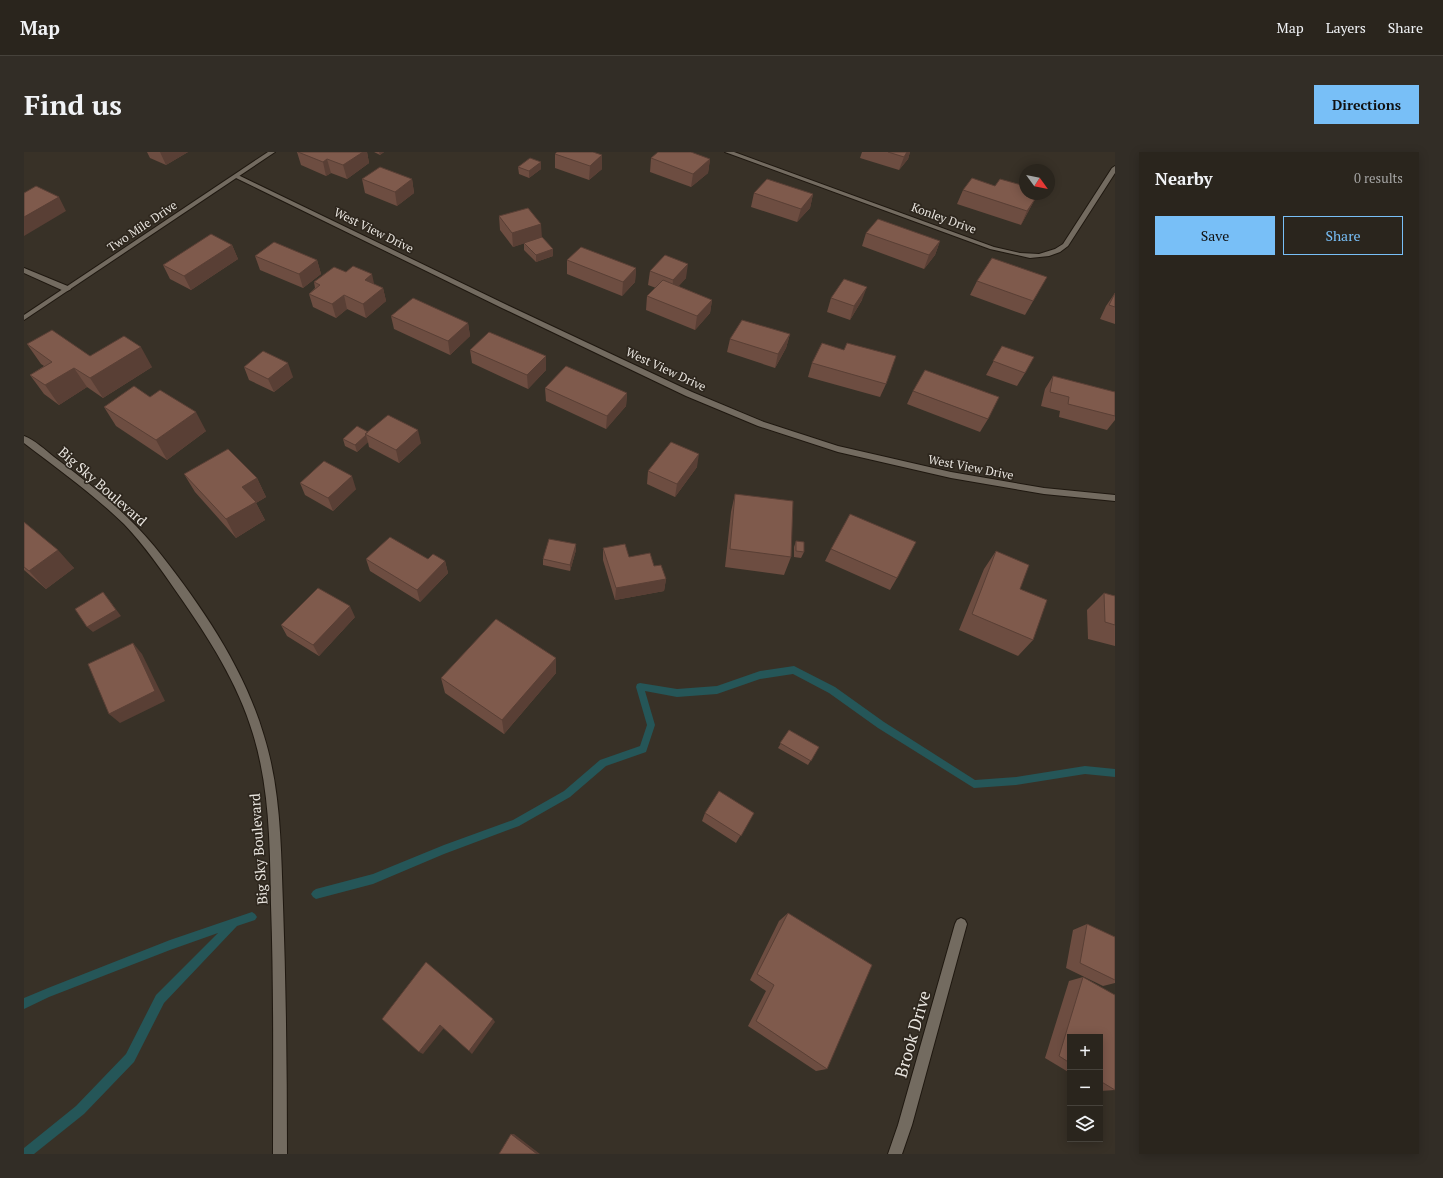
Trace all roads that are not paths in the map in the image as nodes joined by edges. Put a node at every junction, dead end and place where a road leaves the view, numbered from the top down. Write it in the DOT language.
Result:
graph roads {
  1 [pos="272,152"];
  2 [pos="728,152"];
  3 [pos="1115,168"];
  4 [pos="236,176"];
  5 [pos="24,270"];
  6 [pos="67,289"];
  7 [pos="24,318"];
  8 [pos="24,440"];
  9 [pos="1115,498"];
  10 [pos="961,924"];
  11 [pos="280,1154"];
  12 [pos="895,1154"];
  1 -- 4 [label="street, Two Mile Drive"];
  2 -- 3 [label="street, Konley Drive"];
  4 -- 6 [label="street, Two Mile Drive"];
  4 -- 9 [label="street, West View Drive"];
  5 -- 6 [label="street"];
  6 -- 7 [label="street, Two Mile Drive"];
  8 -- 11 [label="street, Big Sky Boulevard"];
  10 -- 12 [label="street, Brook Drive"];
}
